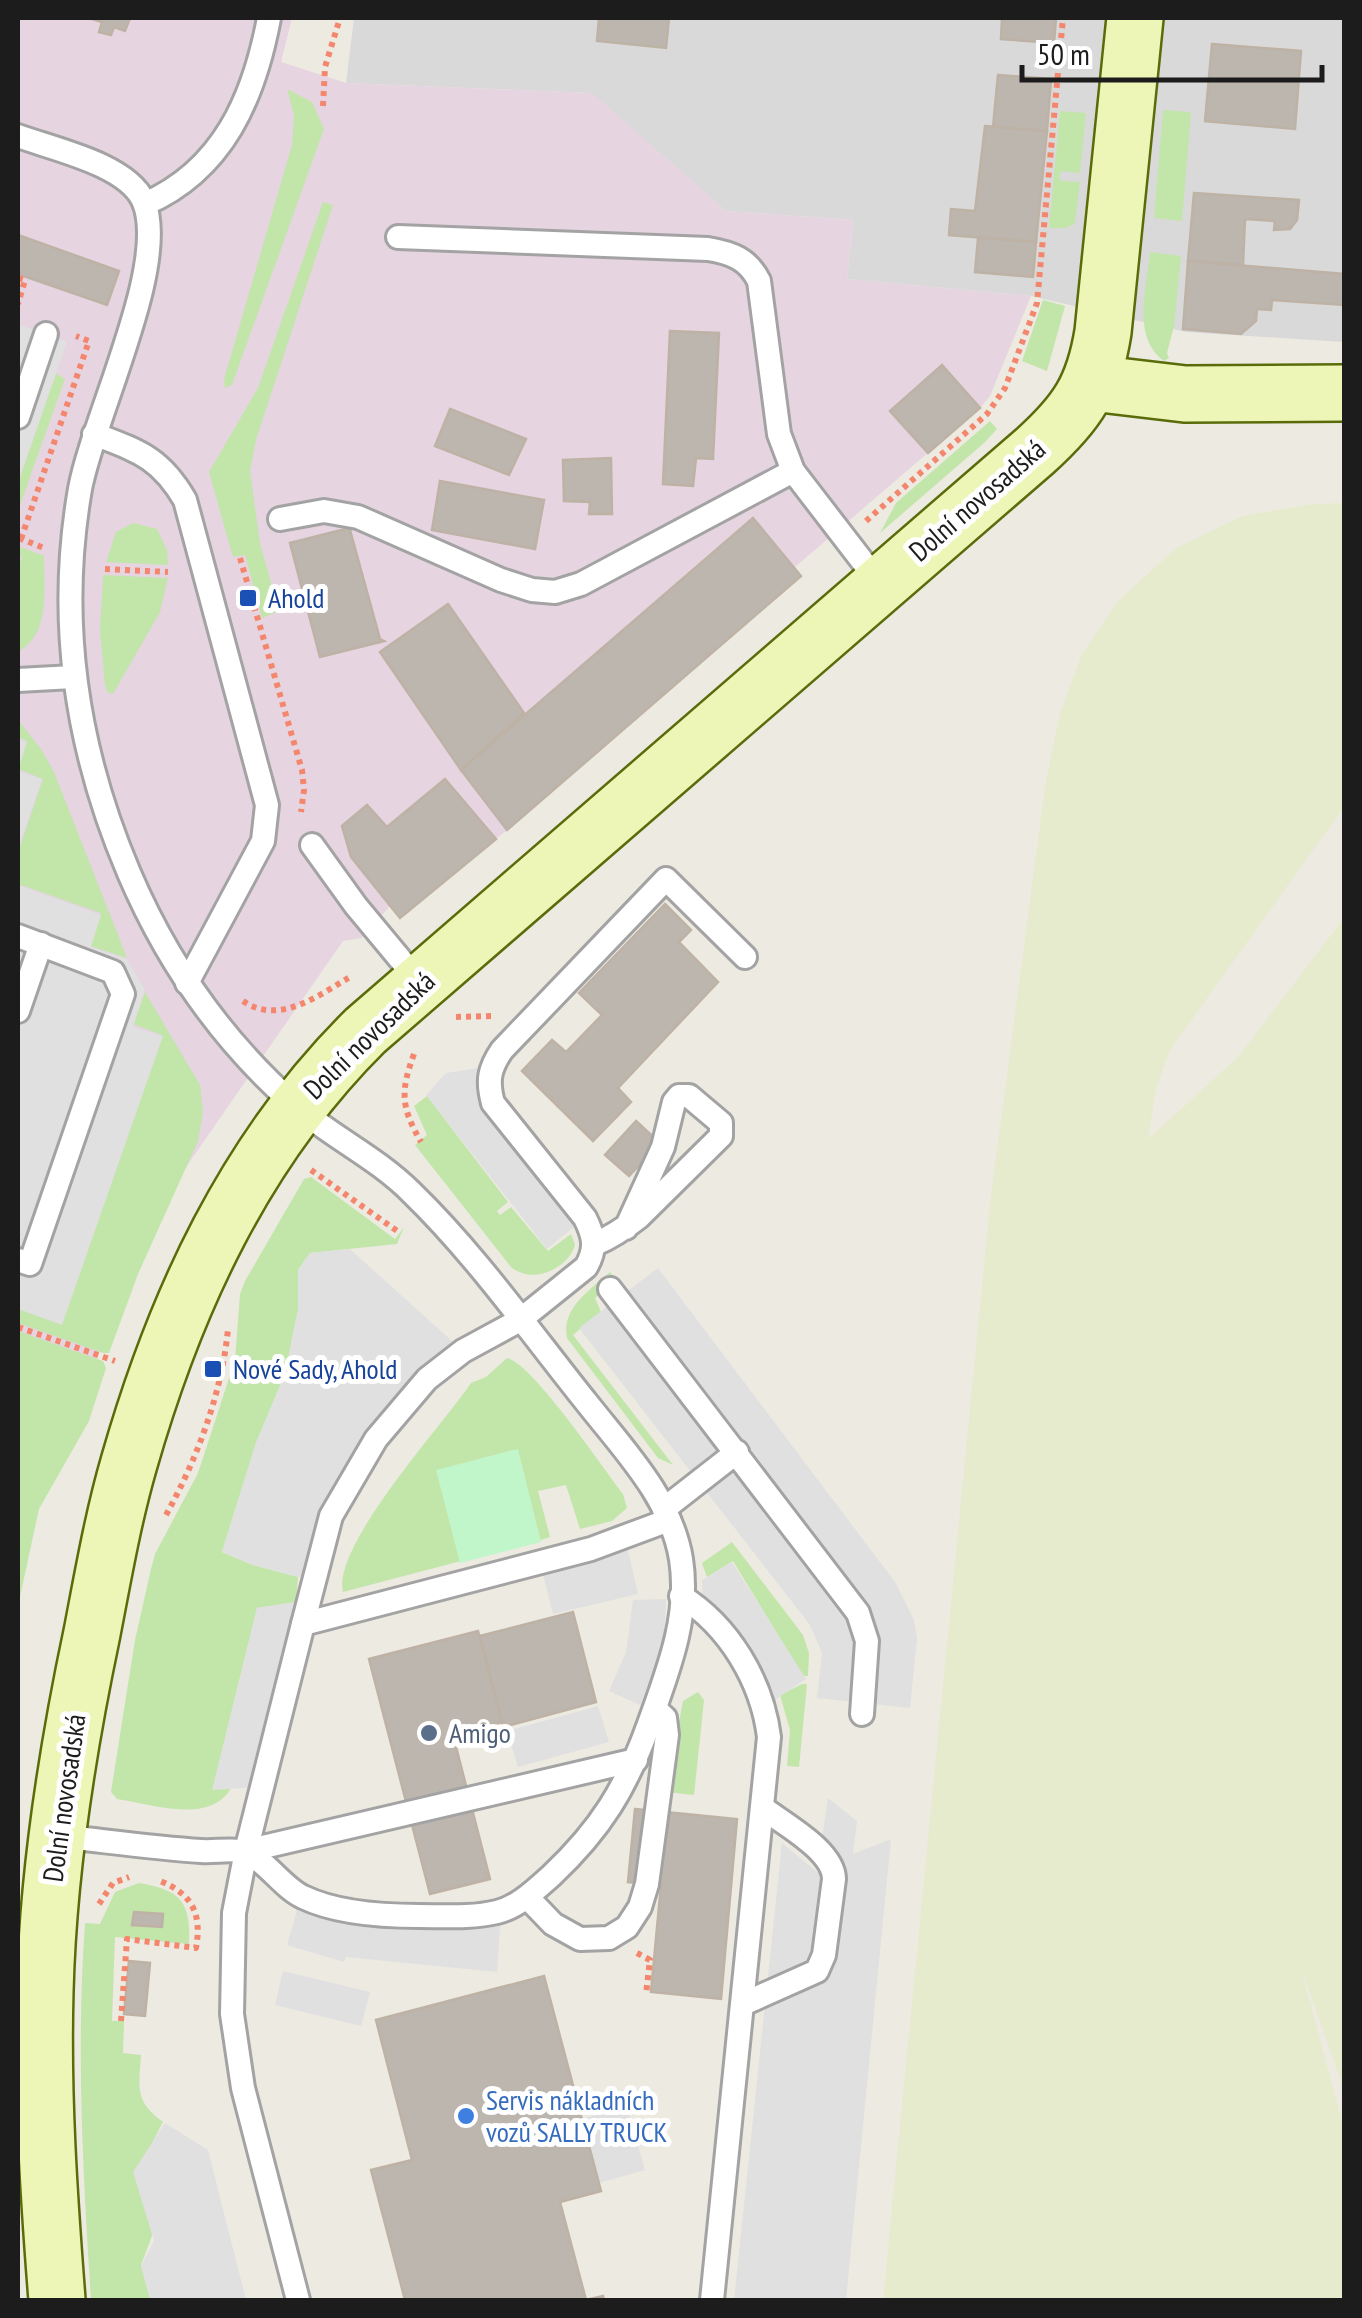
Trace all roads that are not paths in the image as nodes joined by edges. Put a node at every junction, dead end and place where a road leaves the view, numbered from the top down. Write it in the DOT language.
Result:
graph roads {
  1 [pos="269,18"];
  2 [pos="1135,18"];
  3 [pos="18,136"];
  4 [pos="145,204"];
  5 [pos="398,236"];
  6 [pos="46,334"];
  7 [pos="1092,382"];
  8 [pos="1344,394"];
  9 [pos="18,417"];
  10 [pos="94,434"];
  11 [pos="793,471"];
  12 [pos="280,519"];
  13 [pos="880,584"];
  14 [pos="73,677"];
  15 [pos="18,680"];
  16 [pos="312,845"];
  17 [pos="18,936"];
  18 [pos="41,944"];
  19 [pos="745,957"];
  20 [pos="187,983"];
  21 [pos="435,1001"];
  22 [pos="18,1010"];
  23 [pos="296,1106"];
  24 [pos="626,1228"];
  25 [pos="594,1244"];
  26 [pos="18,1260"];
  27 [pos="610,1289"];
  28 [pos="520,1320"];
  29 [pos="736,1452"];
  30 [pos="666,1515"];
  31 [pos="682,1596"];
  32 [pos="303,1624"];
  33 [pos="655,1709"];
  34 [pos="862,1714"];
  35 [pos="636,1760"];
  36 [pos="763,1808"];
  37 [pos="58,1836"];
  38 [pos="246,1852"];
  39 [pos="527,1897"];
  40 [pos="743,2004"];
  41 [pos="57,2300"];
  42 [pos="298,2300"];
  43 [pos="712,2300"];
  1 -- 4 [label="lane"];
  2 -- 7 [label="main road, Dolní novosadská"];
  3 -- 4 [label="lane"];
  4 -- 10 [label="lane"];
  5 -- 11 [label="lane"];
  6 -- 9 [label="lane"];
  7 -- 8 [label="main road"];
  7 -- 13 [label="main road, Dolní novosadská"];
  10 -- 14 [label="lane"];
  10 -- 20 [label="lane"];
  11 -- 12 [label="lane"];
  11 -- 13 [label="lane"];
  13 -- 21 [label="main road, Dolní novosadská"];
  14 -- 15 [label="lane"];
  14 -- 20 [label="lane"];
  16 -- 21 [label="lane"];
  17 -- 18 [label="lane"];
  18 -- 22 [label="lane"];
  18 -- 26 [label="lane"];
  19 -- 25 [label="lane"];
  20 -- 23 [label="lane"];
  21 -- 23 [label="main road, Dolní novosadská"];
  23 -- 28 [label="lane"];
  23 -- 37 [label="main road, Dolní novosadská"];
  24 -- 24 [label="lane"];
  24 -- 25 [label="lane"];
  25 -- 28 [label="lane"];
  27 -- 29 [label="lane"];
  28 -- 30 [label="lane"];
  28 -- 32 [label="lane"];
  29 -- 30 [label="lane"];
  29 -- 34 [label="lane"];
  30 -- 31 [label="lane"];
  30 -- 32 [label="lane"];
  31 -- 33 [label="lane"];
  31 -- 36 [label="lane"];
  32 -- 38 [label="lane"];
  33 -- 35 [label="lane"];
  33 -- 39 [label="lane"];
  35 -- 38 [label="lane"];
  35 -- 39 [label="lane"];
  36 -- 40 [label="lane"];
  36 -- 40 [label="lane"];
  37 -- 38 [label="lane"];
  37 -- 41 [label="main road, Dolní novosadská"];
  38 -- 39 [label="lane"];
  38 -- 42 [label="lane"];
  40 -- 43 [label="lane"];
}
